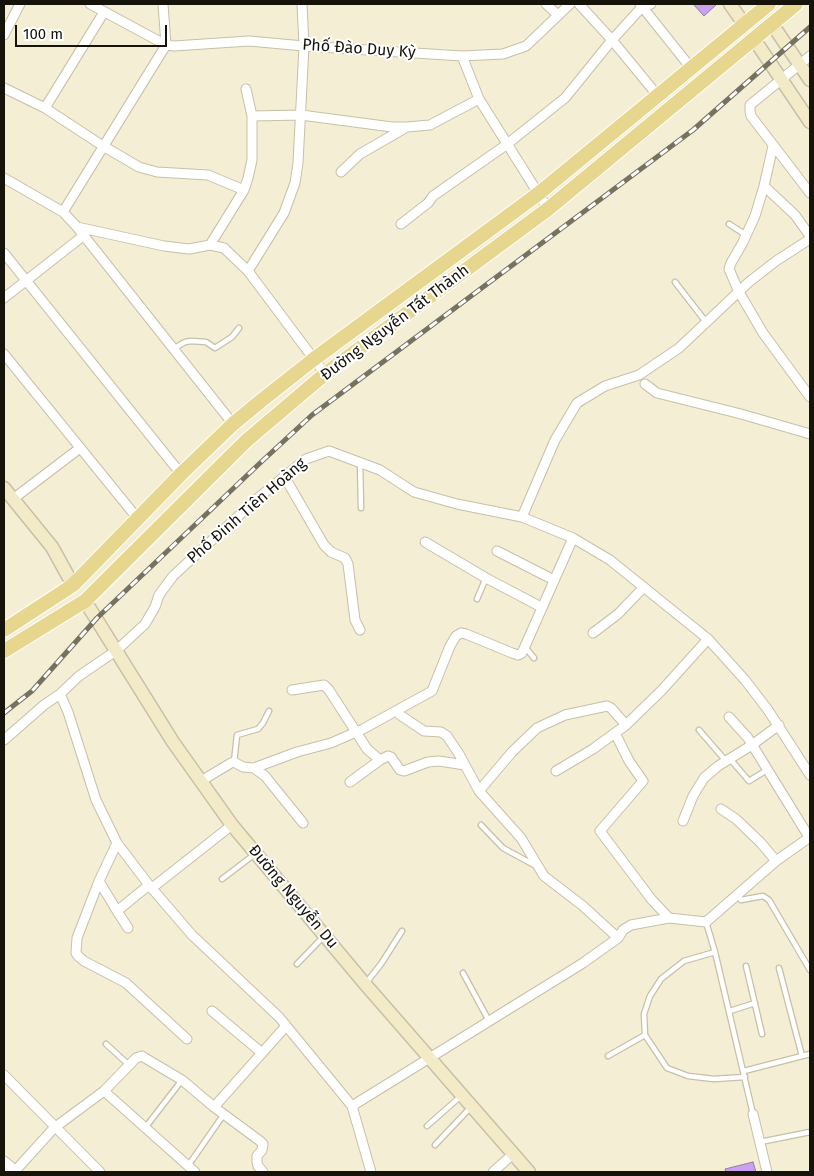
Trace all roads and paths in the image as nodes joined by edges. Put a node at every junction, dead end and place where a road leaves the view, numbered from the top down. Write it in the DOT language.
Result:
graph roads {
  1 [pos="20,4"];
  2 [pos="90,4"];
  3 [pos="163,4"];
  4 [pos="302,4"];
  5 [pos="546,4"];
  6 [pos="570,4"];
  7 [pos="579,4"];
  8 [pos="730,4"];
  9 [pos="796,4"];
  10 [pos="644,5"];
  11 [pos="762,6"];
  12 [pos="104,12"];
  13 [pos="558,15"];
  14 [pos="744,24"];
  15 [pos="772,24"];
  16 [pos="4,35"];
  17 [pos="754,39"];
  18 [pos="612,40"];
  19 [pos="166,45"];
  20 [pos="304,46"];
  21 [pos="462,56"];
  22 [pos="810,56"];
  23 [pos="800,65"];
  24 [pos="691,68"];
  25 [pos="782,80"];
  26 [pos="810,80"];
  27 [pos="4,88"];
  28 [pos="246,90"];
  29 [pos="658,96"];
  30 [pos="479,99"];
  31 [pos="45,108"];
  32 [pos="301,115"];
  33 [pos="252,116"];
  34 [pos="810,122"];
  35 [pos="407,127"];
  36 [pos="506,144"];
  37 [pos="103,146"];
  38 [pos="773,146"];
  39 [pos="593,149"];
  40 [pos="604,162"];
  41 [pos="341,172"];
  42 [pos="4,178"];
  43 [pos="764,186"];
  44 [pos="244,190"];
  45 [pos="810,193"];
  46 [pos="538,194"];
  47 [pos="548,209"];
  48 [pos="63,212"];
  49 [pos="401,224"];
  50 [pos="729,224"];
  51 [pos="77,227"];
  52 [pos="746,235"];
  53 [pos="83,236"];
  54 [pos="810,237"];
  55 [pos="210,245"];
  56 [pos="4,252"];
  57 [pos="248,271"];
  58 [pos="27,281"];
  59 [pos="675,282"];
  60 [pos="738,292"];
  61 [pos="4,298"];
  62 [pos="706,322"];
  63 [pos="239,328"];
  64 [pos="173,348"];
  65 [pos="4,354"];
  66 [pos="314,359"];
  67 [pos="325,374"];
  68 [pos="645,384"];
  69 [pos="810,397"];
  70 [pos="233,424"];
  71 [pos="810,434"];
  72 [pos="80,448"];
  73 [pos="360,462"];
  74 [pos="181,473"];
  75 [pos="284,476"];
  76 [pos="4,488"];
  77 [pos="197,490"];
  78 [pos="13,499"];
  79 [pos="361,508"];
  80 [pos="522,517"];
  81 [pos="138,519"];
  82 [pos="573,538"];
  83 [pos="425,542"];
  84 [pos="496,552"];
  85 [pos="486,578"];
  86 [pos="554,580"];
  87 [pos="73,584"];
  88 [pos="644,587"];
  89 [pos="476,599"];
  90 [pos="85,601"];
  91 [pos="541,607"];
  92 [pos="4,630"];
  93 [pos="360,630"];
  94 [pos="593,633"];
  95 [pos="708,639"];
  96 [pos="525,647"];
  97 [pos="117,650"];
  98 [pos="4,651"];
  99 [pos="534,658"];
  100 [pos="292,690"];
  101 [pos="60,694"];
  102 [pos="269,711"];
  103 [pos="400,715"];
  104 [pos="729,717"];
  105 [pos="779,724"];
  106 [pos="626,725"];
  107 [pos="699,730"];
  108 [pos="355,732"];
  109 [pos="615,733"];
  110 [pos="4,740"];
  111 [pos="752,745"];
  112 [pos="380,760"];
  113 [pos="728,760"];
  114 [pos="234,762"];
  115 [pos="465,765"];
  116 [pos="254,768"];
  117 [pos="767,770"];
  118 [pos="556,771"];
  119 [pos="810,774"];
  120 [pos="201,781"];
  121 [pos="350,782"];
  122 [pos="479,791"];
  123 [pos="721,809"];
  124 [pos="683,821"];
  125 [pos="303,823"];
  126 [pos="232,824"];
  127 [pos="481,825"];
  128 [pos="810,837"];
  129 [pos="117,843"];
  130 [pos="256,853"];
  131 [pos="776,861"];
  132 [pos="540,868"];
  133 [pos="222,879"];
  134 [pos="99,881"];
  135 [pos="151,887"];
  136 [pos="737,895"];
  137 [pos="117,911"];
  138 [pos="669,918"];
  139 [pos="706,922"];
  140 [pos="128,928"];
  141 [pos="402,931"];
  142 [pos="325,935"];
  143 [pos="618,938"];
  144 [pos="715,952"];
  145 [pos="297,964"];
  146 [pos="746,966"];
  147 [pos="779,968"];
  148 [pos="810,970"];
  149 [pos="463,974"];
  150 [pos="365,984"];
  151 [pos="755,1003"];
  152 [pos="212,1011"];
  153 [pos="730,1011"];
  154 [pos="490,1021"];
  155 [pos="286,1026"];
  156 [pos="762,1034"];
  157 [pos="645,1035"];
  158 [pos="187,1039"];
  159 [pos="106,1044"];
  160 [pos="262,1053"];
  161 [pos="810,1054"];
  162 [pos="608,1056"];
  163 [pos="802,1056"];
  164 [pos="431,1058"];
  165 [pos="129,1065"];
  166 [pos="744,1071"];
  167 [pos="4,1075"];
  168 [pos="745,1078"];
  169 [pos="182,1080"];
  170 [pos="104,1091"];
  171 [pos="462,1095"];
  172 [pos="352,1106"];
  173 [pos="472,1106"];
  174 [pos="214,1107"];
  175 [pos="224,1114"];
  176 [pos="753,1114"];
  177 [pos="427,1126"];
  178 [pos="54,1128"];
  179 [pos="145,1128"];
  180 [pos="810,1132"];
  181 [pos="760,1142"];
  182 [pos="435,1145"];
  183 [pos="513,1154"];
  184 [pos="4,1161"];
  185 [pos="192,1169"];
  186 [pos="4,1171"];
  187 [pos="16,1171"];
  188 [pos="100,1172"];
  189 [pos="263,1172"];
  190 [pos="371,1172"];
  191 [pos="492,1172"];
  192 [pos="529,1172"];
  193 [pos="767,1172"];
  1 -- 16 [label="street"];
  2 -- 12 [label="street, Phố Đào Duy Kỳ"];
  3 -- 19 [label="street"];
  4 -- 20 [label="street"];
  5 -- 13 [label="street"];
  6 -- 13 [label="street, Phố Đào Duy Kỳ"];
  7 -- 18 [label="street"];
  8 -- 14 [label="street"];
  9 -- 15 [label="main road, Đường Nguyễn Tất Thành"];
  10 -- 18 [label="street"];
  10 -- 24 [label="street"];
  11 -- 14 [label="main road, Đường Nguyễn Tất Thành"];
  12 -- 19 [label="street, Phố Đào Duy Kỳ"];
  12 -- 31 [label="street"];
  13 -- 21 [label="street, Phố Đào Duy Kỳ"];
  14 -- 24 [label="main road, Đường Nguyễn Tất Thành"];
  15 -- 17 [label="main road, Đường Nguyễn Tất Thành"];
  15 -- 23 [label="street"];
  17 -- 25 [label="street"];
  17 -- 40 [label="main road, Đường Nguyễn Tất Thành"];
  18 -- 29 [label="street"];
  18 -- 36 [label="street"];
  19 -- 20 [label="street, Phố Đào Duy Kỳ"];
  19 -- 37 [label="street"];
  20 -- 21 [label="street, Phố Đào Duy Kỳ"];
  20 -- 32 [label="street"];
  21 -- 30 [label="street"];
  22 -- 23 [label="street"];
  23 -- 25 [label="street"];
  23 -- 26 [label="street"];
  24 -- 29 [label="main road, Đường Nguyễn Tất Thành"];
  25 -- 34 [label="street"];
  25 -- 38 [label="street"];
  27 -- 31 [label="street"];
  28 -- 33 [label="street"];
  29 -- 39 [label="main road, Đường Nguyễn Tất Thành"];
  30 -- 35 [label="street"];
  30 -- 36 [label="street"];
  31 -- 37 [label="street"];
  32 -- 33 [label="street"];
  32 -- 35 [label="street"];
  32 -- 57 [label="street"];
  33 -- 44 [label="street"];
  35 -- 41 [label="street"];
  36 -- 46 [label="street"];
  36 -- 49 [label="street"];
  37 -- 44 [label="street"];
  37 -- 48 [label="street"];
  38 -- 43 [label="street"];
  38 -- 45 [label="street"];
  39 -- 40 [label="main road"];
  39 -- 46 [label="main road, Đường Nguyễn Tất Thành"];
  40 -- 47 [label="main road, Đường Nguyễn Tất Thành"];
  42 -- 48 [label="street"];
  43 -- 52 [label="street"];
  43 -- 54 [label="street"];
  44 -- 55 [label="street"];
  46 -- 47 [label="street"];
  46 -- 66 [label="main road, Đường Nguyễn Tất Thành"];
  47 -- 67 [label="main road, Đường Nguyễn Tất Thành"];
  48 -- 51 [label="street"];
  50 -- 52 [label="lane"];
  51 -- 53 [label="street"];
  51 -- 55 [label="street"];
  52 -- 60 [label="street"];
  53 -- 58 [label="street"];
  53 -- 64 [label="street"];
  54 -- 60 [label="street"];
  55 -- 57 [label="street"];
  56 -- 58 [label="street"];
  57 -- 66 [label="street"];
  58 -- 61 [label="street"];
  58 -- 74 [label="street"];
  59 -- 62 [label="lane"];
  60 -- 62 [label="street"];
  60 -- 69 [label="street"];
  62 -- 80 [label="street"];
  63 -- 64 [label="lane"];
  64 -- 70 [label="street"];
  65 -- 72 [label="street"];
  66 -- 67 [label="street"];
  66 -- 70 [label="main road, Đường Nguyễn Tất Thành"];
  67 -- 77 [label="main road, Đường Nguyễn Tất Thành"];
  68 -- 71 [label="street"];
  70 -- 74 [label="main road, Đường Nguyễn Tất Thành"];
  72 -- 78 [label="street"];
  72 -- 81 [label="street"];
  73 -- 75 [label="street, Phố Đinh Tiên Hoàng"];
  73 -- 79 [label="lane"];
  73 -- 80 [label="street, Phố Đinh Tiên Hoàng"];
  74 -- 77 [label="main road"];
  74 -- 81 [label="main road, Đường Nguyễn Tất Thành"];
  75 -- 93 [label="street"];
  75 -- 97 [label="street, Phố Đinh Tiên Hoàng"];
  76 -- 78 [label="street"];
  77 -- 90 [label="main road, Đường Nguyễn Tất Thành"];
  78 -- 87 [label="street"];
  80 -- 82 [label="street, Phố Đinh Tiên Hoàng"];
  81 -- 87 [label="main road, Đường Nguyễn Tất Thành"];
  82 -- 86 [label="street"];
  82 -- 88 [label="street, Phố Đinh Tiên Hoàng"];
  83 -- 85 [label="street"];
  84 -- 86 [label="street"];
  85 -- 89 [label="lane"];
  85 -- 91 [label="street"];
  86 -- 91 [label="street"];
  87 -- 92 [label="main road, Đường Nguyễn Tất Thành"];
  88 -- 94 [label="street"];
  88 -- 95 [label="street, Phố Đinh Tiên Hoàng"];
  90 -- 97 [label="street, Đường Nguyễn Du"];
  90 -- 98 [label="main road, Đường Nguyễn Tất Thành"];
  91 -- 96 [label="street"];
  95 -- 105 [label="street, Phố Đinh Tiên Hoàng"];
  95 -- 106 [label="street"];
  96 -- 99 [label="lane"];
  96 -- 108 [label="street"];
  97 -- 101 [label="street, Phố Đinh Tiên Hoàng"];
  97 -- 120 [label="street, Đường Nguyễn Du"];
  100 -- 108 [label="street"];
  101 -- 110 [label="street, Phố Đinh Tiên Hoàng"];
  101 -- 129 [label="street"];
  102 -- 114 [label="lane"];
  103 -- 115 [label="street"];
  104 -- 111 [label="street"];
  105 -- 111 [label="street"];
  105 -- 119 [label="street, Phố Đinh Tiên Hoàng"];
  106 -- 109 [label="street"];
  106 -- 122 [label="street"];
  107 -- 113 [label="lane"];
  108 -- 112 [label="street"];
  108 -- 116 [label="street"];
  109 -- 118 [label="street"];
  109 -- 138 [label="street"];
  111 -- 113 [label="street"];
  111 -- 117 [label="street"];
  112 -- 115 [label="street"];
  112 -- 121 [label="street"];
  113 -- 117 [label="lane"];
  113 -- 124 [label="street"];
  114 -- 116 [label="street"];
  114 -- 120 [label="street"];
  115 -- 122 [label="street"];
  116 -- 125 [label="street"];
  117 -- 128 [label="street"];
  120 -- 126 [label="street, Đường Nguyễn Du"];
  122 -- 132 [label="street"];
  123 -- 131 [label="street"];
  126 -- 130 [label="street, Đường Nguyễn Du"];
  126 -- 135 [label="street"];
  127 -- 132 [label="lane"];
  128 -- 131 [label="street"];
  129 -- 134 [label="street"];
  129 -- 135 [label="street"];
  130 -- 133 [label="lane"];
  130 -- 142 [label="street, Đường Nguyễn Du"];
  131 -- 136 [label="street"];
  132 -- 143 [label="street"];
  134 -- 137 [label="street"];
  134 -- 158 [label="street"];
  135 -- 137 [label="street"];
  135 -- 155 [label="street"];
  136 -- 139 [label="street"];
  136 -- 148 [label="lane"];
  137 -- 140 [label="street"];
  138 -- 139 [label="street"];
  138 -- 143 [label="street"];
  139 -- 144 [label="lane"];
  141 -- 150 [label="lane"];
  142 -- 145 [label="lane"];
  142 -- 150 [label="street, Đường Nguyễn Du"];
  143 -- 154 [label="street"];
  144 -- 153 [label="lane"];
  144 -- 157 [label="lane"];
  146 -- 151 [label="lane"];
  147 -- 163 [label="lane"];
  149 -- 154 [label="lane"];
  150 -- 164 [label="street, Đường Nguyễn Du"];
  151 -- 153 [label="lane"];
  151 -- 156 [label="lane"];
  152 -- 160 [label="street"];
  153 -- 166 [label="lane"];
  154 -- 164 [label="street"];
  155 -- 160 [label="street"];
  155 -- 172 [label="street"];
  157 -- 162 [label="lane"];
  157 -- 168 [label="lane"];
  159 -- 165 [label="lane"];
  160 -- 174 [label="street"];
  161 -- 163 [label="lane"];
  163 -- 166 [label="lane"];
  164 -- 171 [label="street, Đường Nguyễn Du"];
  164 -- 172 [label="street"];
  165 -- 169 [label="street"];
  165 -- 170 [label="street"];
  166 -- 168 [label="lane"];
  167 -- 178 [label="street"];
  168 -- 176 [label="lane"];
  169 -- 174 [label="street"];
  169 -- 179 [label="lane"];
  170 -- 178 [label="street"];
  170 -- 179 [label="street"];
  171 -- 173 [label="street, Đường Nguyễn Du"];
  171 -- 177 [label="lane"];
  172 -- 190 [label="street"];
  173 -- 182 [label="lane"];
  173 -- 183 [label="street, Đường Nguyễn Du"];
  174 -- 175 [label="street"];
  175 -- 185 [label="lane"];
  175 -- 189 [label="street"];
  176 -- 181 [label="street"];
  178 -- 187 [label="street"];
  178 -- 188 [label="street"];
  179 -- 185 [label="street"];
  180 -- 181 [label="lane"];
  181 -- 193 [label="street"];
  183 -- 191 [label="street"];
  183 -- 192 [label="street, Đường Nguyễn Du"];
  184 -- 187 [label="street"];
  186 -- 187 [label="street"];
}
